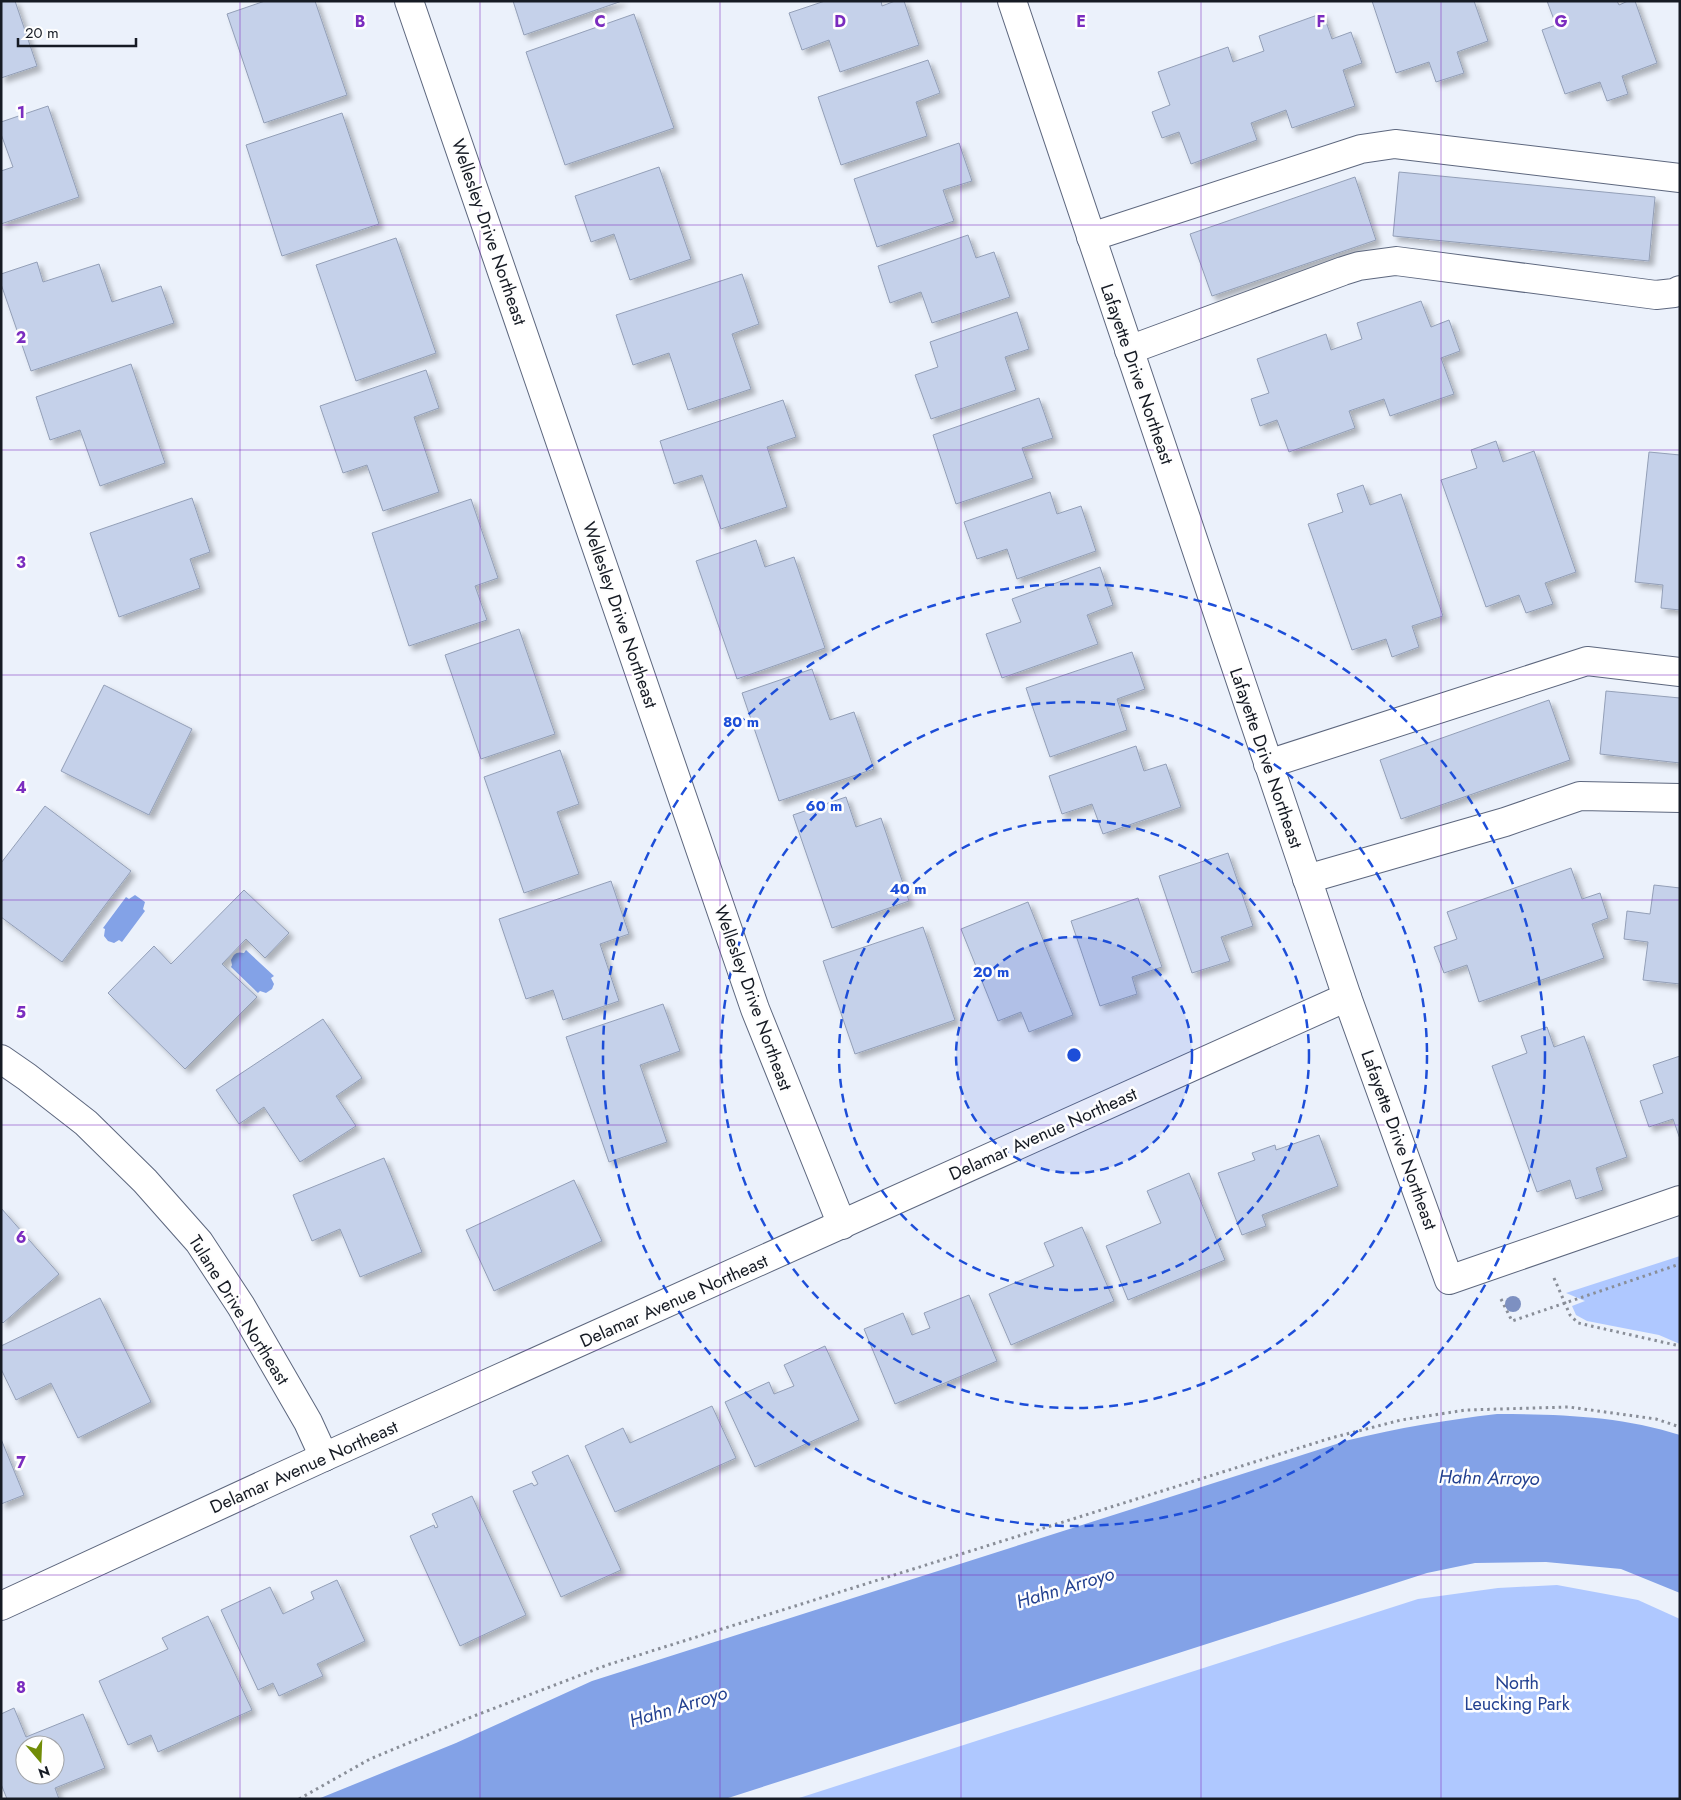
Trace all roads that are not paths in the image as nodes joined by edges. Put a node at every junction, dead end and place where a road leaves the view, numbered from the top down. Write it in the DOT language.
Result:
graph roads {
  1 [pos="409,1"];
  2 [pos="1012,1"];
  3 [pos="1680,178"];
  4 [pos="1091,237"];
  5 [pos="1680,290"];
  6 [pos="1129,350"];
  7 [pos="1680,672"];
  8 [pos="1268,764"];
  9 [pos="1680,798"];
  10 [pos="1307,879"];
  11 [pos="1347,997"];
  12 [pos="1,1059"];
  13 [pos="1680,1200"];
  14 [pos="842,1225"];
  15 [pos="324,1458"];
  16 [pos="1,1606"];
  1 -- 14 [label="street, Wellesley Drive Northeast"];
  2 -- 4 [label="street, Lafayette Drive Northeast"];
  3 -- 4 [label="street"];
  4 -- 6 [label="street, Lafayette Drive Northeast"];
  5 -- 6 [label="street"];
  6 -- 8 [label="street, Lafayette Drive Northeast"];
  7 -- 8 [label="street"];
  8 -- 10 [label="street, Lafayette Drive Northeast"];
  9 -- 10 [label="street"];
  10 -- 11 [label="street, Lafayette Drive Northeast"];
  11 -- 13 [label="street, Lafayette Drive Northeast"];
  11 -- 14 [label="street, Delamar Avenue Northeast"];
  12 -- 15 [label="street, Tulane Drive Northeast"];
  14 -- 15 [label="street, Delamar Avenue Northeast"];
  15 -- 16 [label="street, Delamar Avenue Northeast"];
}
